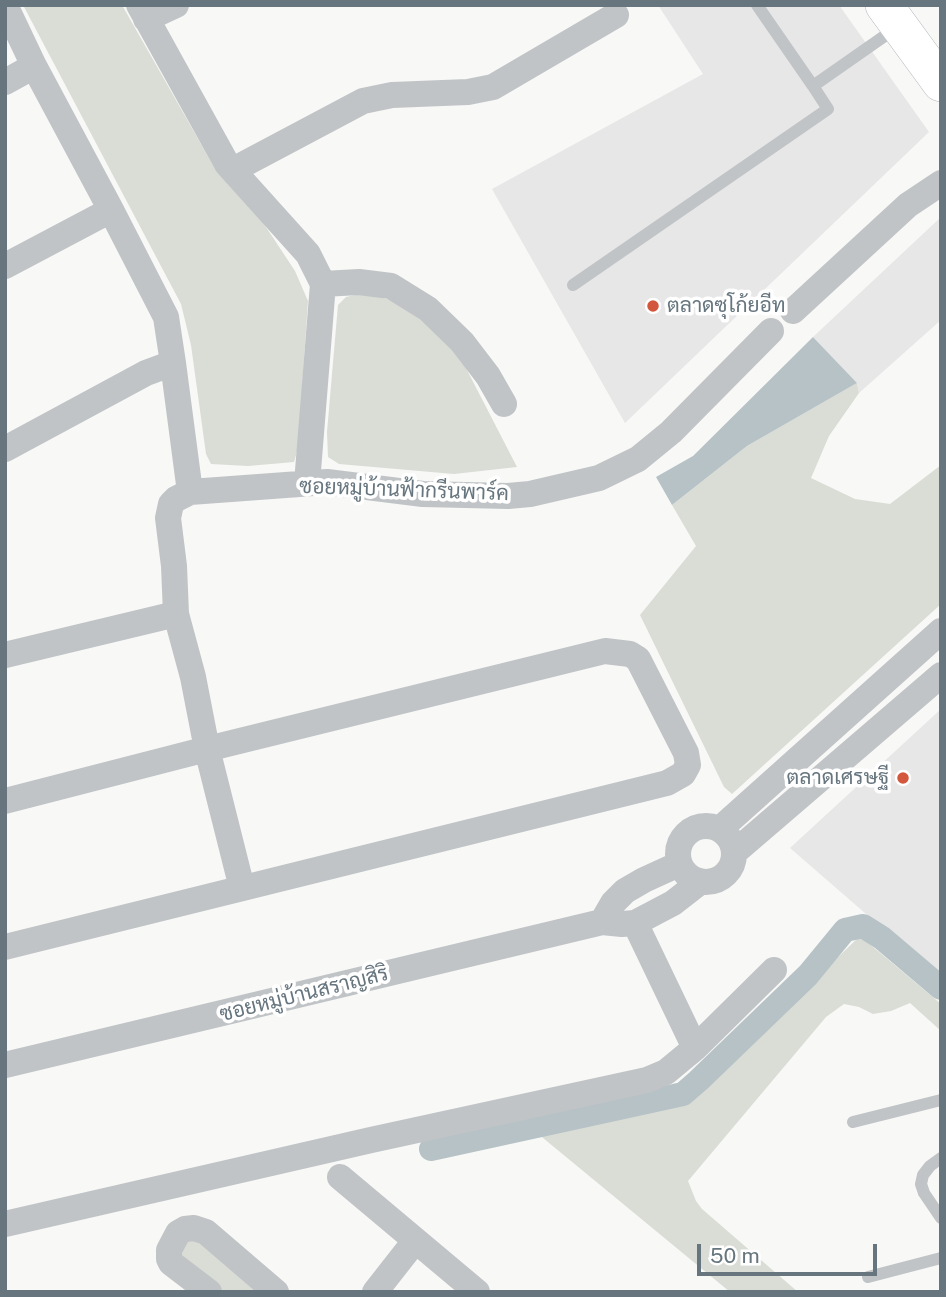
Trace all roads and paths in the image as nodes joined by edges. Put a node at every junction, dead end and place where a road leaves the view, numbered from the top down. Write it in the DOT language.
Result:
graph roads {
  1 [pos="5,5"];
  2 [pos="176,5"];
  3 [pos="757,5"];
  4 [pos="143,12"];
  5 [pos="616,15"];
  6 [pos="892,15"];
  7 [pos="34,66"];
  8 [pos="5,82"];
  9 [pos="941,83"];
  10 [pos="813,86"];
  11 [pos="233,170"];
  12 [pos="941,183"];
  13 [pos="111,209"];
  14 [pos="5,266"];
  15 [pos="323,285"];
  16 [pos="573,285"];
  17 [pos="793,311"];
  18 [pos="771,331"];
  19 [pos="173,363"];
  20 [pos="504,404"];
  21 [pos="5,449"];
  22 [pos="307,483"];
  23 [pos="190,492"];
  24 [pos="176,614"];
  25 [pos="941,631"];
  26 [pos="5,655"];
  27 [pos="941,674"];
  28 [pos="207,749"];
  29 [pos="5,801"];
  30 [pos="721,828"];
  31 [pos="735,852"];
  32 [pos="679,864"];
  33 [pos="700,882"];
  34 [pos="242,888"];
  35 [pos="602,922"];
  36 [pos="635,923"];
  37 [pos="5,947"];
  38 [pos="774,970"];
  39 [pos="695,1048"];
  40 [pos="5,1065"];
  41 [pos="941,1100"];
  42 [pos="853,1122"];
  43 [pos="941,1158"];
  44 [pos="340,1177"];
  45 [pos="941,1218"];
  46 [pos="5,1224"];
  47 [pos="415,1241"];
  48 [pos="941,1258"];
  49 [pos="868,1277"];
  50 [pos="209,1292"];
  51 [pos="276,1292"];
  52 [pos="375,1292"];
  53 [pos="477,1292"];
  1 -- 7 [label="street"];
  2 -- 4 [label="street"];
  3 -- 10 [label="lane"];
  4 -- 11 [label="street"];
  5 -- 11 [label="street"];
  6 -- 9 [label="main road"];
  6 -- 10 [label="lane"];
  7 -- 8 [label="street"];
  7 -- 13 [label="street"];
  10 -- 16 [label="lane"];
  11 -- 15 [label="street"];
  12 -- 17 [label="street"];
  13 -- 14 [label="street"];
  13 -- 19 [label="street"];
  15 -- 20 [label="street"];
  15 -- 22 [label="street"];
  18 -- 22 [label="street, ซอยหมู่บ้านฟ้ากรีนพาร์ค"];
  19 -- 21 [label="street"];
  19 -- 23 [label="street"];
  22 -- 23 [label="street, ซอยหมู่บ้านฟ้ากรีนพาร์ค"];
  23 -- 24 [label="street"];
  24 -- 26 [label="street"];
  24 -- 28 [label="street"];
  25 -- 30 [label="street"];
  27 -- 31 [label="street, ซอยหมู่บ้านสราญสิริ"];
  28 -- 29 [label="street"];
  28 -- 34 [label="street"];
  28 -- 34 [label="street"];
  30 -- 31 [label="street"];
  30 -- 32 [label="street"];
  31 -- 33 [label="street, ซอยหมู่บ้านสราญสิริ"];
  32 -- 33 [label="street"];
  32 -- 35 [label="street"];
  33 -- 36 [label="street, ซอยหมู่บ้านสราญสิริ"];
  34 -- 37 [label="street"];
  35 -- 36 [label="street, ซอยหมู่บ้านสราญสิริ"];
  35 -- 40 [label="street, ซอยหมู่บ้านสราญสิริ"];
  36 -- 39 [label="street"];
  38 -- 39 [label="street"];
  39 -- 46 [label="street"];
  41 -- 42 [label="lane"];
  43 -- 45 [label="lane"];
  44 -- 47 [label="street"];
  47 -- 52 [label="street"];
  47 -- 53 [label="street"];
  48 -- 49 [label="lane"];
  50 -- 51 [label="street"];
}
